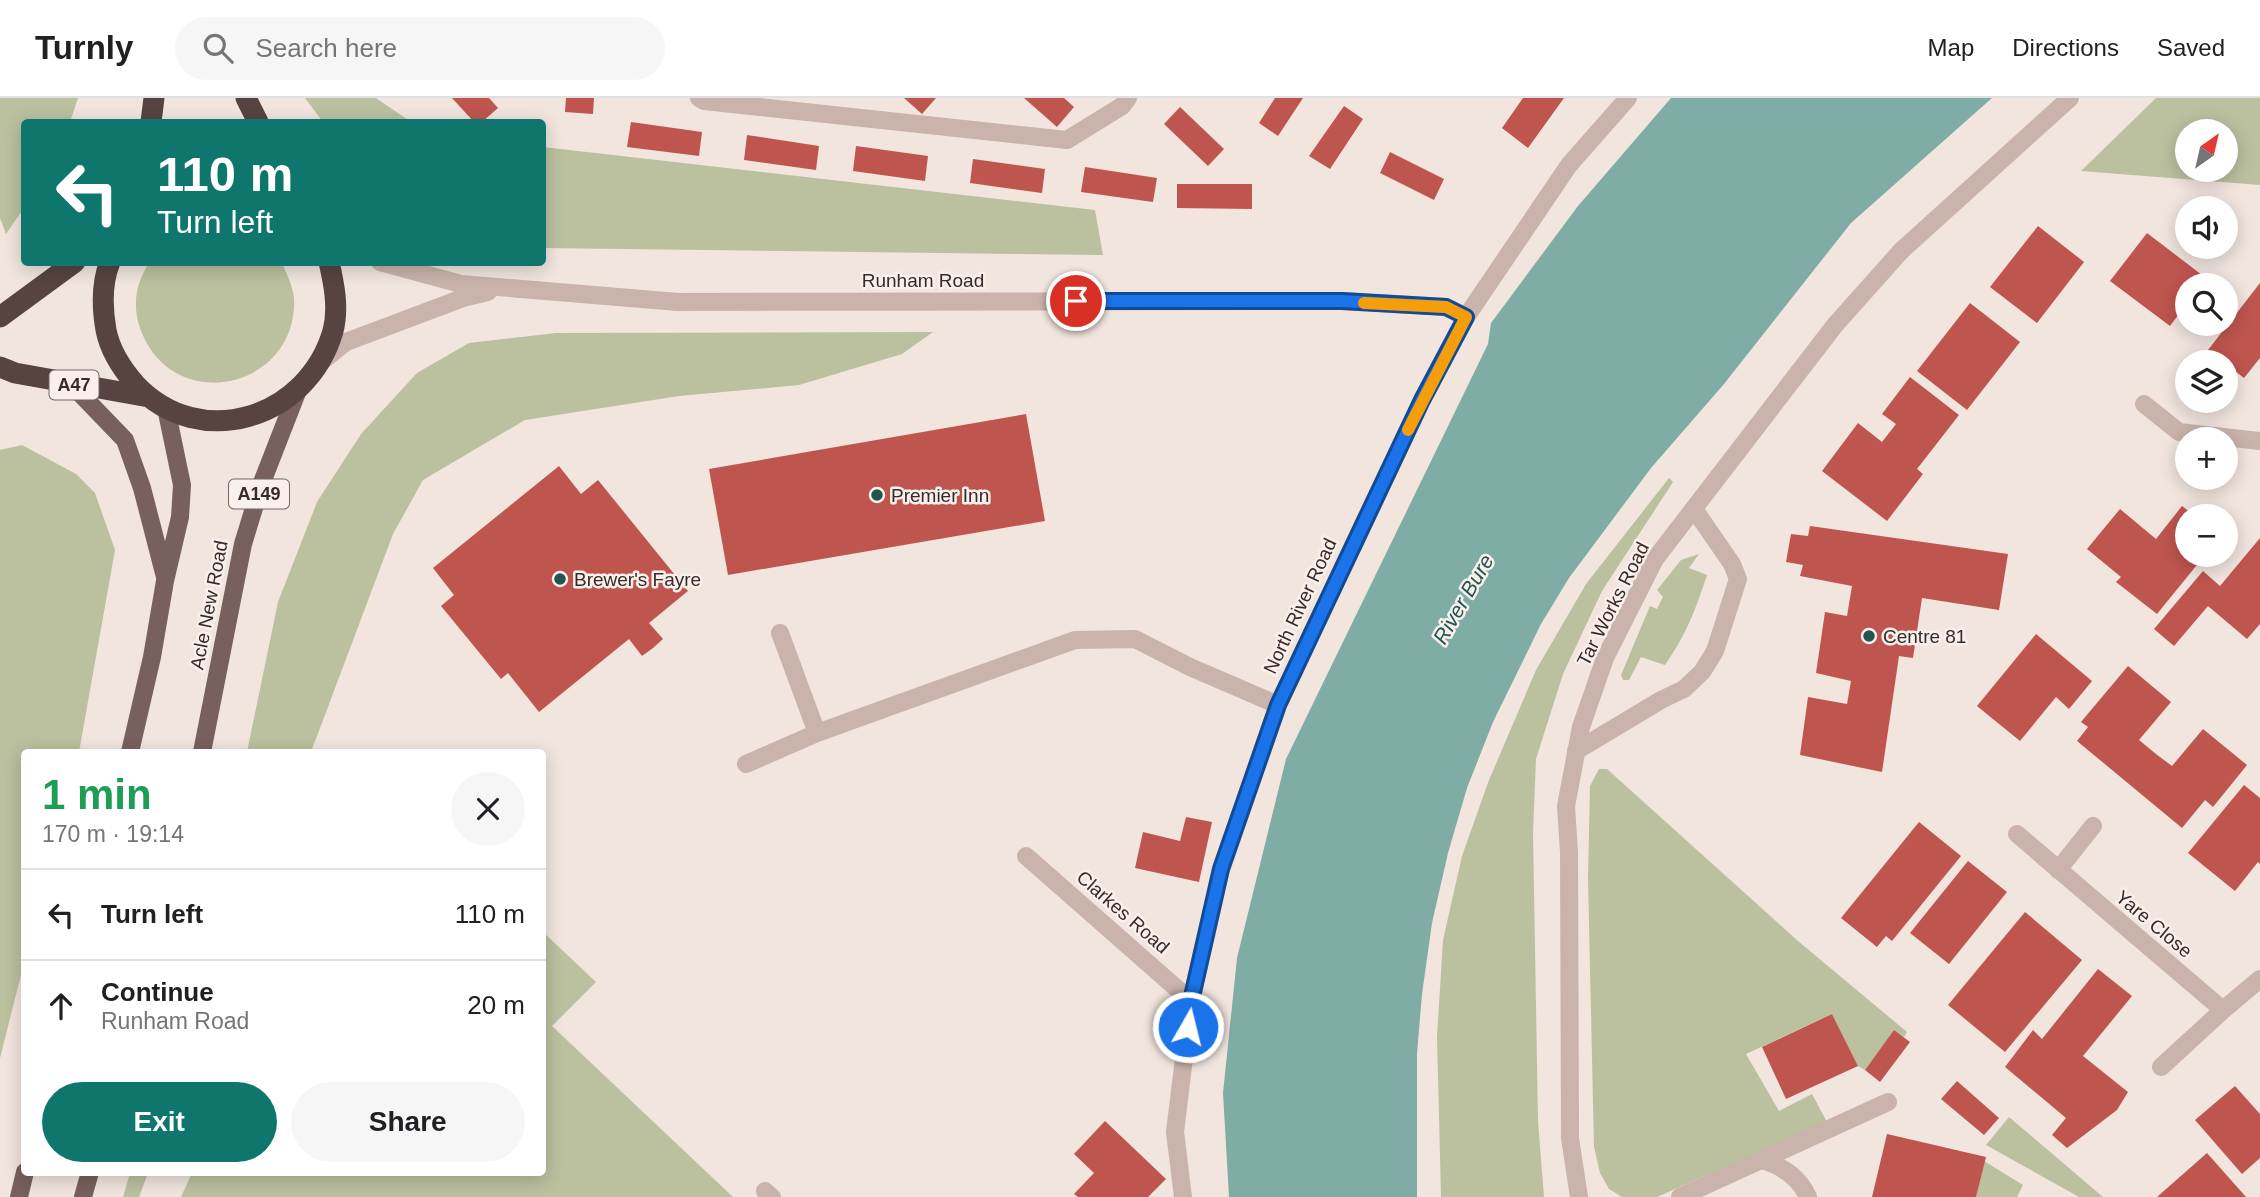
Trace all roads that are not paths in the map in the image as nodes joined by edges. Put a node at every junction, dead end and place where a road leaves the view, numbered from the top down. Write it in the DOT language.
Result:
graph roads {
  1 [pos="153,98"];
  2 [pos="246,98"];
  3 [pos="699,98"];
  4 [pos="1128,98"];
  5 [pos="1628,98"];
  6 [pos="2070,98"];
  7 [pos="151,119"];
  8 [pos="256,119"];
  9 [pos="70,266"];
  10 [pos="108,266"];
  11 [pos="330,266"];
  12 [pos="395,266"];
  13 [pos="505,289"];
  14 [pos="0,317"];
  15 [pos="1466,317"];
  16 [pos="321,362"];
  17 [pos="0,367"];
  18 [pos="71,384"];
  19 [pos="299,390"];
  20 [pos="157,403"];
  21 [pos="2144,404"];
  22 [pos="2260,441"];
  23 [pos="1694,509"];
  24 [pos="165,581"];
  25 [pos="780,633"];
  26 [pos="1278,705"];
  27 [pos="817,733"];
  28 [pos="131,749"];
  29 [pos="203,749"];
  30 [pos="1576,751"];
  31 [pos="746,764"];
  32 [pos="2093,826"];
  33 [pos="2017,834"];
  34 [pos="1027,856"];
  35 [pos="2058,870"];
  36 [pos="2260,979"];
  37 [pos="1191,1001"];
  38 [pos="2223,1010"];
  39 [pos="2161,1067"];
  40 [pos="1888,1102"];
  41 [pos="1762,1160"];
  42 [pos="24,1176"];
  43 [pos="89,1176"];
  44 [pos="19,1197"];
  45 [pos="83,1197"];
  46 [pos="1183,1197"];
  47 [pos="1579,1197"];
  48 [pos="1680,1197"];
  49 [pos="1808,1197"];
  1 -- 7 [label="highway"];
  2 -- 8 [label="highway"];
  3 -- 4 [label="street"];
  5 -- 15 [label="street, North River Road"];
  6 -- 23 [label="street, Tar Works Road"];
  9 -- 14 [label="highway"];
  10 -- 20 [label="highway"];
  11 -- 16 [label="highway"];
  12 -- 13 [label="street, Runham Road"];
  13 -- 15 [label="street, Runham Road"];
  13 -- 16 [label="street, Runham Road"];
  15 -- 26 [label="street, North River Road"];
  16 -- 19 [label="highway"];
  17 -- 18 [label="highway, A47"];
  18 -- 20 [label="highway, A47"];
  18 -- 24 [label="main road"];
  19 -- 20 [label="highway"];
  19 -- 29 [label="main road, Acle New Road / A149"];
  20 -- 24 [label="main road"];
  21 -- 22 [label="street"];
  23 -- 30 [label="street, Tar Works Road"];
  23 -- 30 [label="street"];
  24 -- 28 [label="main road"];
  25 -- 27 [label="street"];
  26 -- 27 [label="street"];
  26 -- 37 [label="street, North River Road"];
  27 -- 31 [label="street"];
  30 -- 47 [label="street, Tar Works Road"];
  32 -- 35 [label="street"];
  33 -- 35 [label="street, Yare Close"];
  34 -- 37 [label="street, Clarkes Road"];
  35 -- 38 [label="street, Yare Close"];
  36 -- 38 [label="street"];
  37 -- 46 [label="street, North River Road"];
  38 -- 39 [label="street"];
  40 -- 41 [label="street"];
  41 -- 48 [label="street"];
  41 -- 49 [label="street"];
  42 -- 44 [label="main road"];
  43 -- 45 [label="main road"];
}
